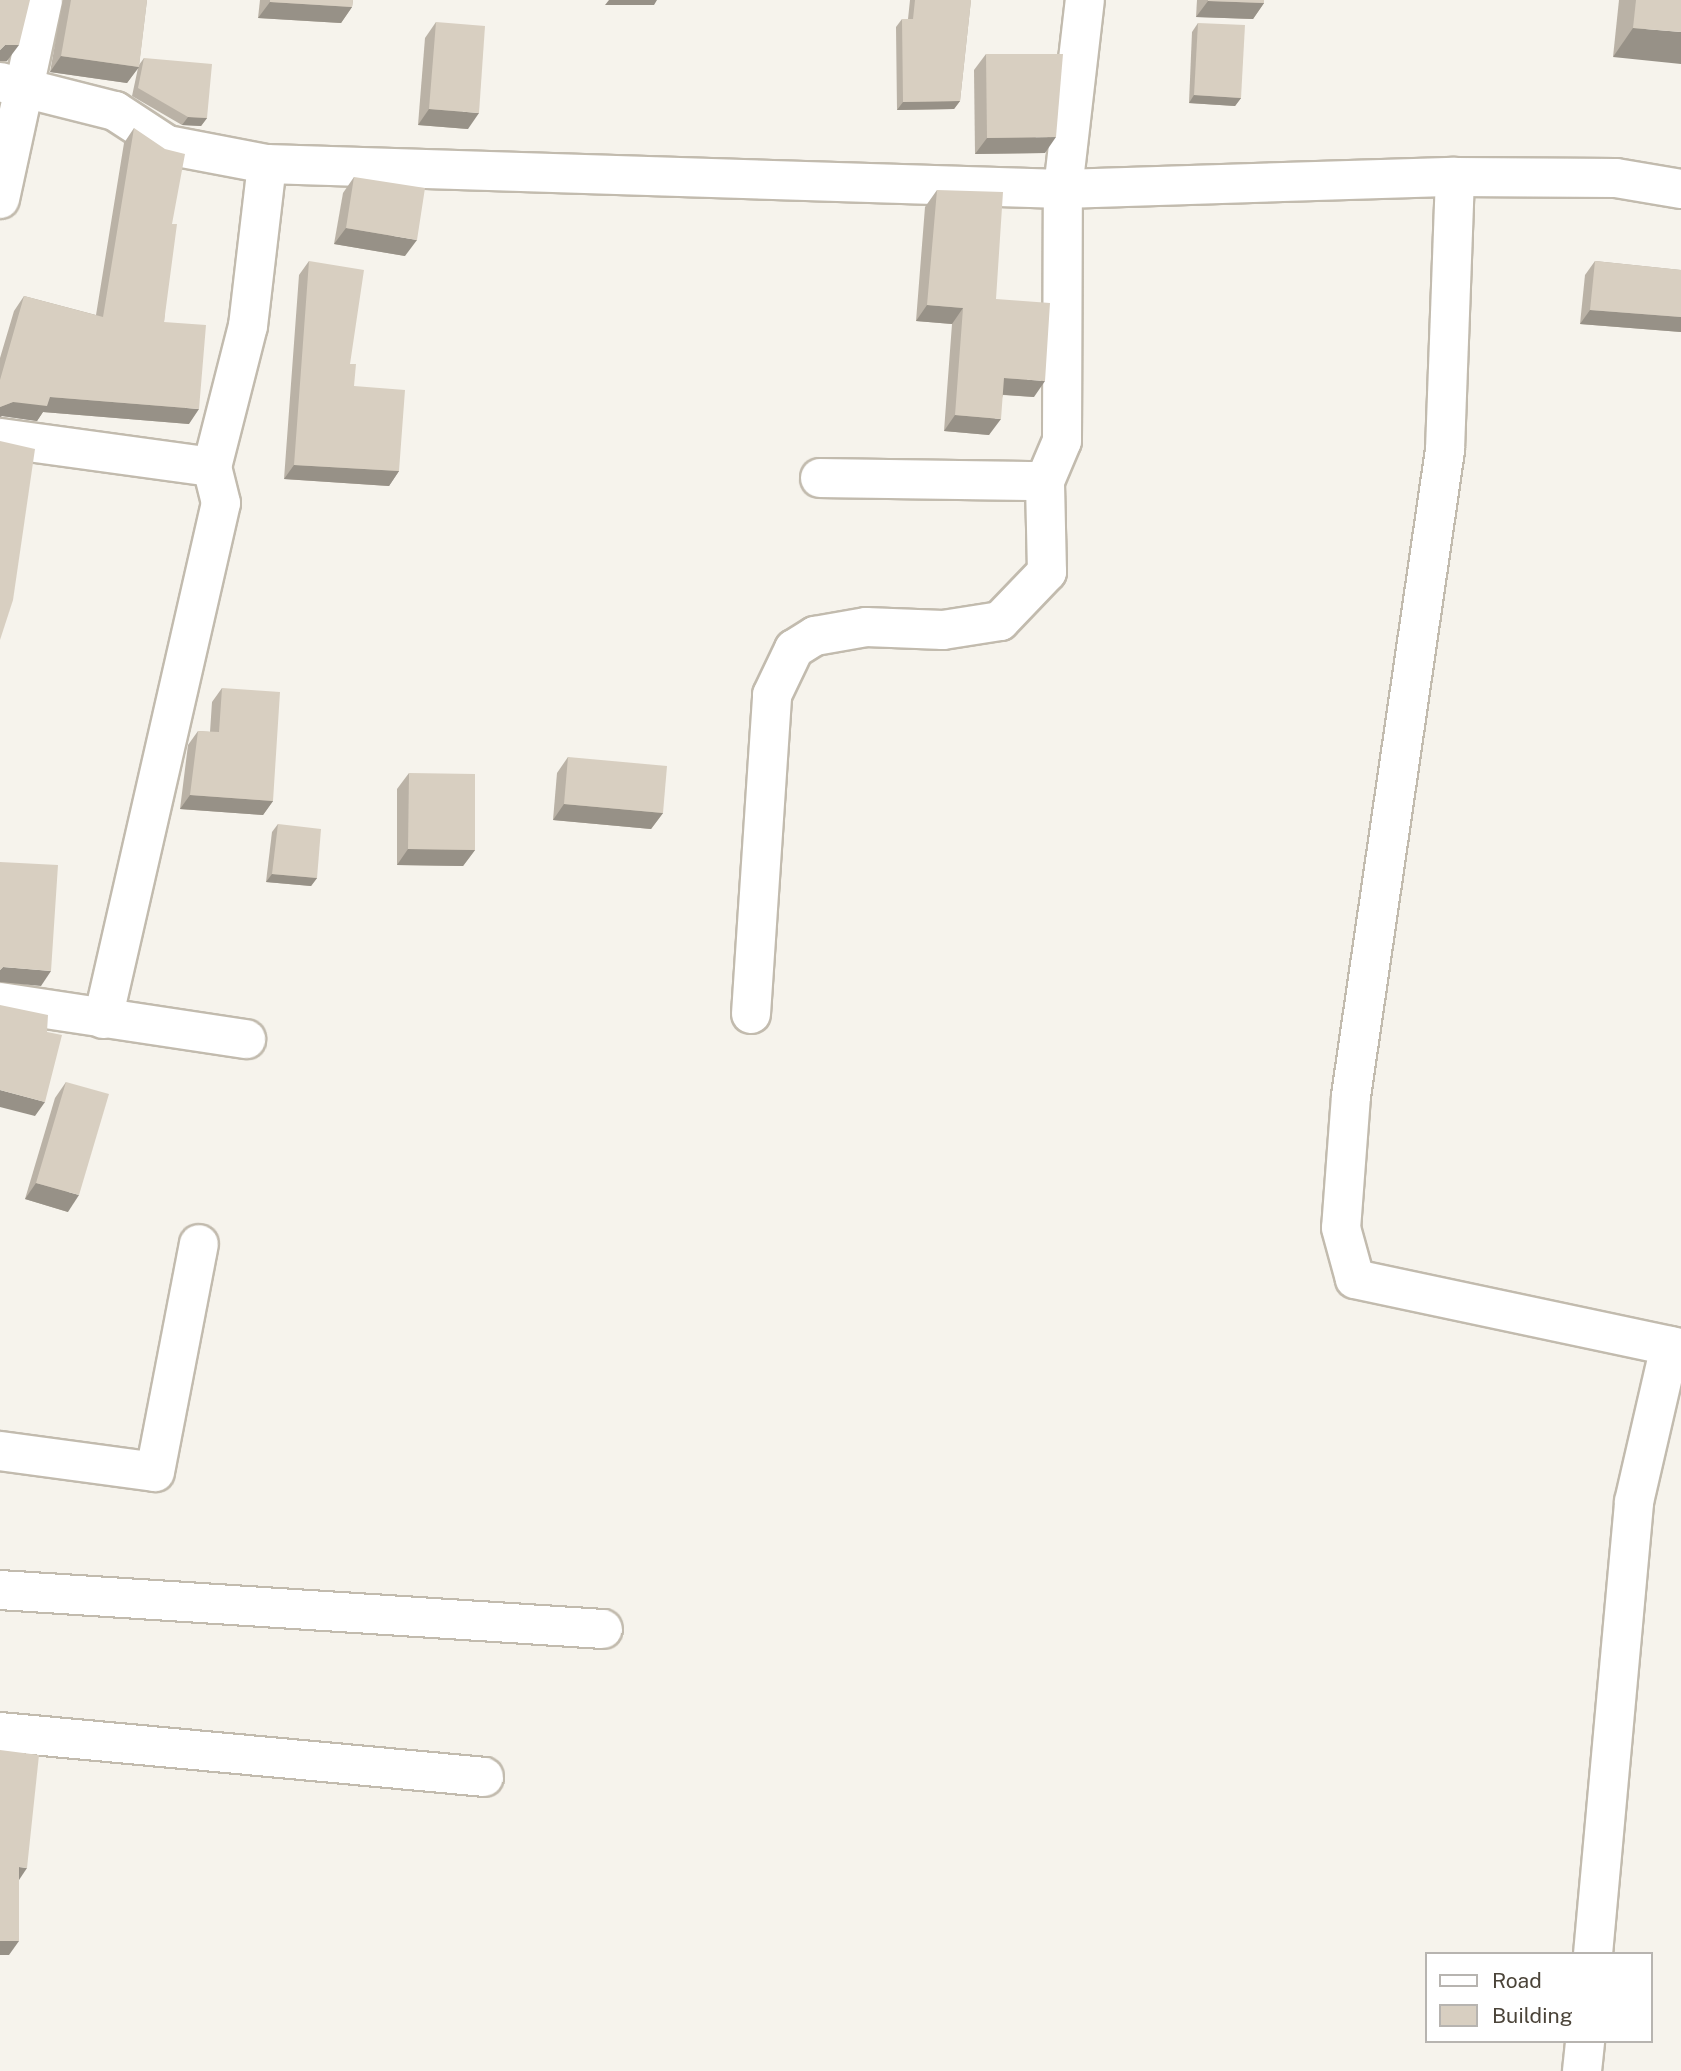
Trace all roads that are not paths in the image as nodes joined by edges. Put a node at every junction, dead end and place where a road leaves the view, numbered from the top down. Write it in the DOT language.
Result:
graph roads {
  1 [pos="43,0"];
  2 [pos="1085,0"];
  3 [pos="11,84"];
  4 [pos="267,164"];
  5 [pos="1455,177"];
  6 [pos="1063,189"];
  7 [pos="1681,189"];
  8 [pos="0,199"];
  9 [pos="0,438"];
  10 [pos="212,467"];
  11 [pos="820,478"];
  12 [pos="1045,481"];
  13 [pos="0,1002"];
  14 [pos="751,1014"];
  15 [pos="103,1019"];
  16 [pos="246,1040"];
  17 [pos="199,1244"];
  18 [pos="1675,1347"];
  19 [pos="0,1451"];
  20 [pos="0,1590"];
  21 [pos="603,1629"];
  22 [pos="0,1732"];
  23 [pos="484,1777"];
  24 [pos="1593,1952"];
  25 [pos="1585,2043"];
  26 [pos="1582,2071"];
  1 -- 3 [label="street"];
  2 -- 6 [label="street"];
  3 -- 4 [label="street"];
  3 -- 8 [label="street"];
  4 -- 6 [label="street"];
  4 -- 10 [label="street"];
  5 -- 6 [label="street"];
  5 -- 7 [label="street"];
  5 -- 18 [label="street"];
  6 -- 12 [label="street"];
  9 -- 10 [label="street"];
  10 -- 15 [label="street"];
  11 -- 12 [label="street"];
  12 -- 14 [label="street"];
  13 -- 15 [label="street"];
  15 -- 16 [label="street"];
  17 -- 19 [label="street"];
  18 -- 24 [label="street"];
  20 -- 21 [label="street"];
  22 -- 23 [label="street"];
  25 -- 26 [label="street"];
}
